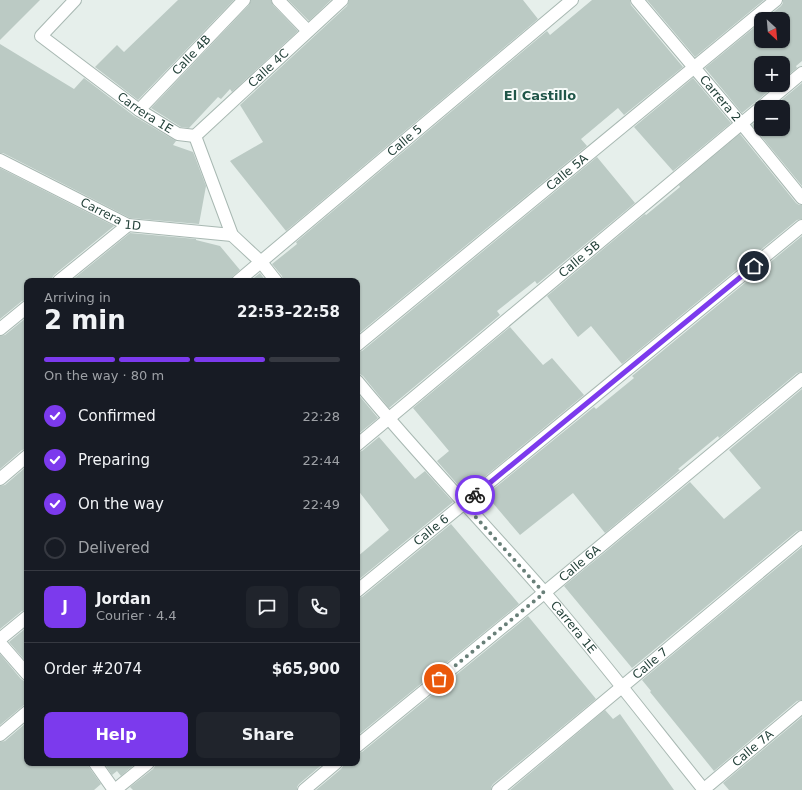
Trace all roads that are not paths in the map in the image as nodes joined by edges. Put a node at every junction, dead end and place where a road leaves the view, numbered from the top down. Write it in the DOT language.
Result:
graph roads {
  1 [pos="75,0"];
  2 [pos="244,0"];
  3 [pos="278,0"];
  4 [pos="342,0"];
  5 [pos="572,0"];
  6 [pos="637,0"];
  7 [pos="776,0"];
  8 [pos="308,31"];
  9 [pos="694,68"];
  10 [pos="802,73"];
  11 [pos="140,110"];
  12 [pos="741,123"];
  13 [pos="195,136"];
  14 [pos="0,160"];
  15 [pos="802,198"];
  16 [pos="128,225"];
  17 [pos="802,226"];
  18 [pos="232,236"];
  19 [pos="261,262"];
  20 [pos="63,278"];
  21 [pos="242,278"];
  22 [pos="274,278"];
  23 [pos="24,309"];
  24 [pos="0,329"];
  25 [pos="360,343"];
  26 [pos="802,379"];
  27 [pos="360,385"];
  28 [pos="389,419"];
  29 [pos="360,443"];
  30 [pos="24,459"];
  31 [pos="0,479"];
  32 [pos="464,504"];
  33 [pos="802,537"];
  34 [pos="360,590"];
  35 [pos="544,593"];
  36 [pos="24,619"];
  37 [pos="0,639"];
  38 [pos="0,643"];
  39 [pos="24,671"];
  40 [pos="622,686"];
  41 [pos="802,707"];
  42 [pos="24,715"];
  43 [pos="0,735"];
  44 [pos="360,744"];
  45 [pos="97,766"];
  46 [pos="144,766"];
  47 [pos="332,766"];
  48 [pos="115,790"];
  49 [pos="304,790"];
  50 [pos="498,790"];
  51 [pos="703,790"];
  1 -- 11 [label="street, Carrera 1E"];
  2 -- 11 [label="street, Calle 4B"];
  3 -- 8 [label="street"];
  4 -- 8 [label="street, Calle 4C"];
  5 -- 19 [label="street, Calle 5"];
  6 -- 9 [label="street, Carrera 2"];
  7 -- 9 [label="street, Calle 5A"];
  8 -- 13 [label="street, Calle 4C"];
  9 -- 12 [label="street, Carrera 2"];
  9 -- 25 [label="street, Calle 5A"];
  10 -- 12 [label="street, Calle 5B"];
  11 -- 13 [label="street, Carrera 1E"];
  12 -- 15 [label="street, Carrera 2"];
  12 -- 28 [label="street, Calle 5B"];
  13 -- 18 [label="street"];
  14 -- 16 [label="street, Carrera 1D"];
  16 -- 18 [label="street, Carrera 1D"];
  16 -- 20 [label="street"];
  17 -- 32 [label="street, Calle 6"];
  18 -- 19 [label="street"];
  19 -- 21 [label="street, Calle 5"];
  19 -- 22 [label="street"];
  23 -- 24 [label="street"];
  26 -- 35 [label="street, Calle 6A"];
  27 -- 28 [label="street, Carrera 1E"];
  28 -- 29 [label="street, Calle 5B"];
  28 -- 32 [label="street, Carrera 1E"];
  30 -- 31 [label="street"];
  32 -- 34 [label="street, Calle 6"];
  32 -- 35 [label="street, Carrera 1E"];
  33 -- 40 [label="street, Calle 7"];
  35 -- 40 [label="street, Carrera 1E"];
  35 -- 44 [label="street, Calle 6A"];
  36 -- 37 [label="street"];
  38 -- 39 [label="street"];
  40 -- 50 [label="street, Calle 7"];
  40 -- 51 [label="street, Carrera 1E"];
  41 -- 51 [label="street, Calle 7A"];
  42 -- 43 [label="street"];
  45 -- 48 [label="street"];
  46 -- 48 [label="street"];
  47 -- 49 [label="street"];
}
